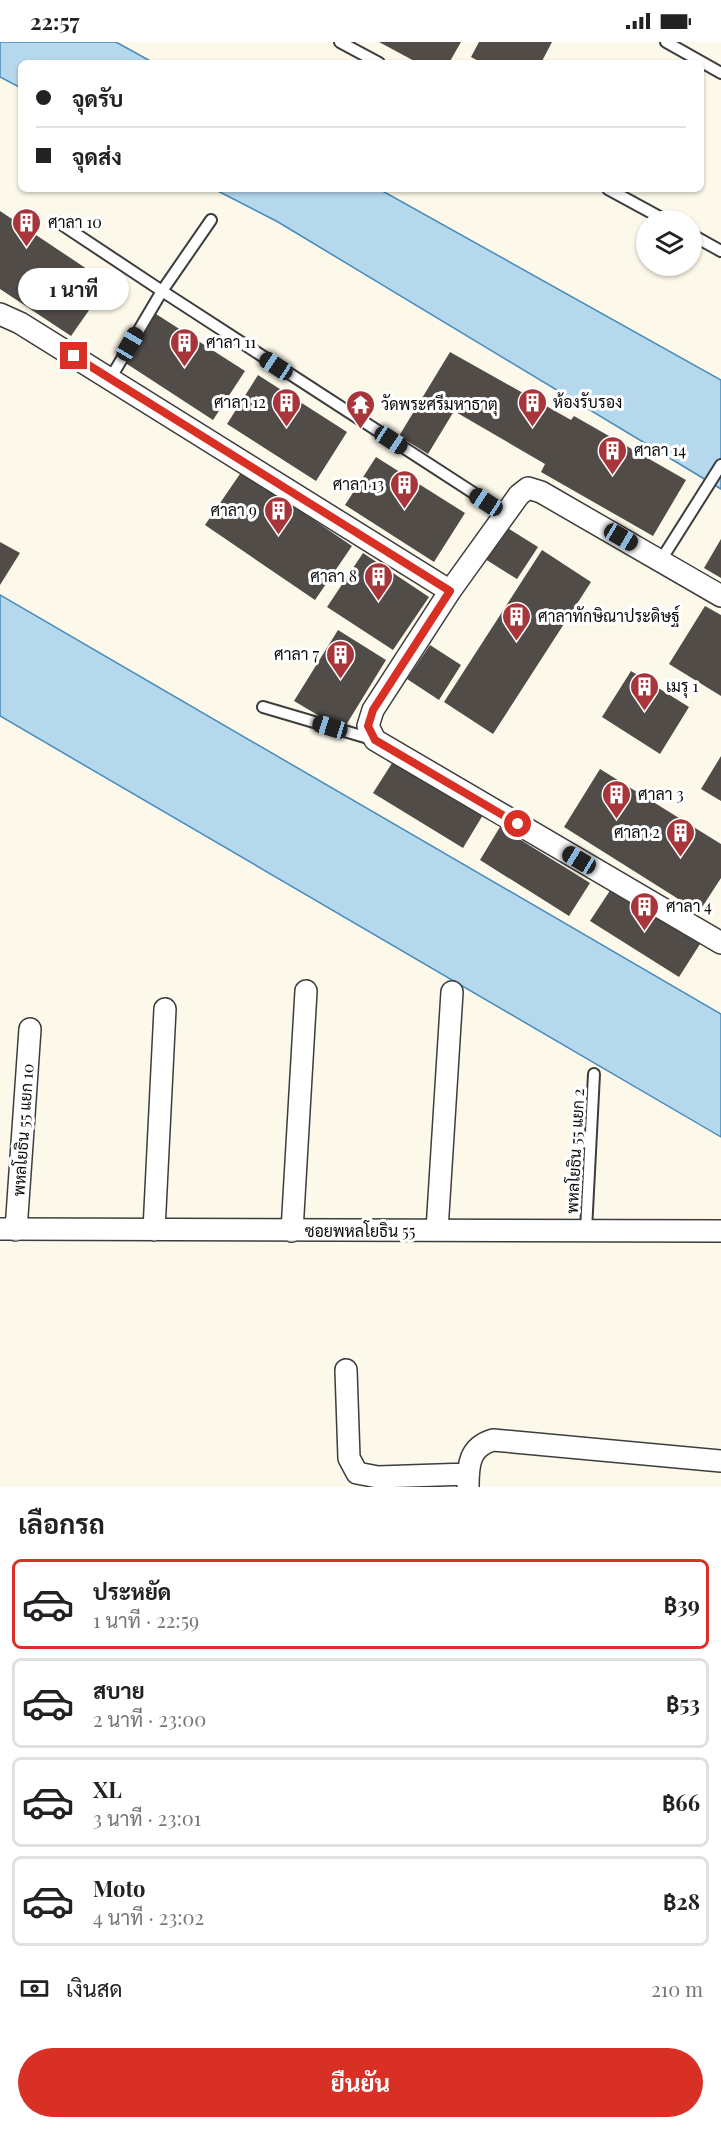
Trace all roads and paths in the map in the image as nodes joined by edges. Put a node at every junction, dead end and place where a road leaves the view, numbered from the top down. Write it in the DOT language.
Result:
graph roads {
  1 [pos="340,42"];
  2 [pos="666,42"];
  3 [pos="373,60"];
  4 [pos="698,60"];
  5 [pos="704,63"];
  6 [pos="721,73"];
  7 [pos="614,192"];
  8 [pos="647,210"];
  9 [pos="211,220"];
  10 [pos="58,222"];
  11 [pos="702,241"];
  12 [pos="721,251"];
  13 [pos="162,291"];
  14 [pos="0,314"];
  15 [pos="110,379"];
  16 [pos="721,465"];
  17 [pos="506,514"];
  18 [pos="661,560"];
  19 [pos="450,591"];
  20 [pos="721,596"];
  21 [pos="262,707"];
  22 [pos="375,740"];
  23 [pos="721,943"];
  24 [pos="306,991"];
  25 [pos="452,992"];
  26 [pos="165,1009"];
  27 [pos="30,1029"];
  28 [pos="594,1074"];
  29 [pos="8,1229"];
  30 [pos="154,1230"];
  31 [pos="437,1230"];
  32 [pos="586,1230"];
  33 [pos="292,1231"];
  34 [pos="721,1231"];
  35 [pos="346,1370"];
  36 [pos="721,1461"];
  37 [pos="468,1481"];
  1 -- 3 [label="lane"];
  2 -- 4 [label="lane"];
  5 -- 6 [label="lane"];
  7 -- 8 [label="lane"];
  9 -- 13 [label="lane"];
  10 -- 13 [label="lane"];
  11 -- 12 [label="lane"];
  13 -- 15 [label="lane"];
  13 -- 17 [label="lane"];
  14 -- 15 [label="street"];
  15 -- 19 [label="street"];
  16 -- 18 [label="lane"];
  17 -- 18 [label="street"];
  17 -- 19 [label="street"];
  18 -- 20 [label="street"];
  19 -- 22 [label="street"];
  21 -- 22 [label="lane"];
  22 -- 23 [label="street"];
  24 -- 33 [label="street"];
  25 -- 31 [label="street"];
  26 -- 30 [label="street"];
  27 -- 29 [label="street, พหลโยธิน 55 แยก 10"];
  28 -- 32 [label="lane, พหลโยธิน 55 แยก 2"];
  29 -- 30 [label="street, ซอยพหลโยธิน 55"];
  30 -- 33 [label="street, ซอยพหลโยธิน 55"];
  31 -- 32 [label="street, ซอยพหลโยธิน 55"];
  31 -- 33 [label="street, ซอยพหลโยธิน 55"];
  32 -- 34 [label="street, ซอยพหลโยธิน 55"];
  35 -- 37 [label="street"];
  36 -- 37 [label="street"];
}
